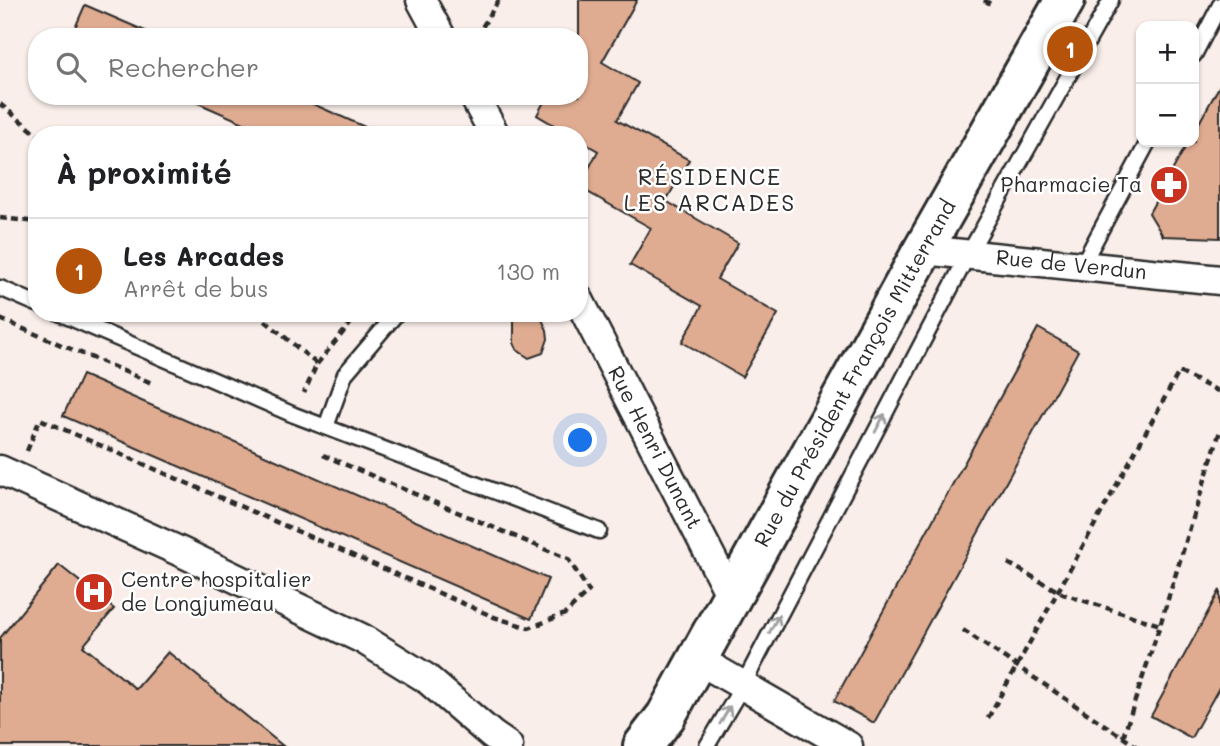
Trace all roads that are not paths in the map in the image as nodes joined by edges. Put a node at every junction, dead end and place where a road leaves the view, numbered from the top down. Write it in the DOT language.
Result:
graph roads {
  1 [pos="422,0"];
  2 [pos="1065,0"];
  3 [pos="1111,0"];
  4 [pos="1220,5"];
  5 [pos="437,28"];
  6 [pos="1199,45"];
  7 [pos="479,105"];
  8 [pos="490,126"];
  9 [pos="1144,147"];
  10 [pos="923,250"];
  11 [pos="968,255"];
  12 [pos="1082,265"];
  13 [pos="1220,280"];
  14 [pos="0,288"];
  15 [pos="28,300"];
  16 [pos="588,318"];
  17 [pos="80,322"];
  18 [pos="389,322"];
  19 [pos="326,427"];
  20 [pos="8,474"];
  21 [pos="599,530"];
  22 [pos="731,596"];
  23 [pos="697,659"];
  24 [pos="743,685"];
  25 [pos="508,746"];
  26 [pos="643,746"];
  27 [pos="707,746"];
  28 [pos="848,746"];
  1 -- 5 [label="street"];
  2 -- 10 [label="main road, Rue du Président François Mitterrand"];
  3 -- 11 [label="lane"];
  4 -- 6 [label="lane"];
  7 -- 8 [label="street"];
  9 -- 12 [label="lane"];
  10 -- 11 [label="street, Rue de Verdun"];
  10 -- 22 [label="main road, Rue du Président François Mitterrand"];
  11 -- 12 [label="street, Rue de Verdun"];
  24 -- 11 [label="lane, one-way"];
  12 -- 13 [label="street, Rue de Verdun"];
  14 -- 15 [label="lane"];
  16 -- 22 [label="street, Rue Henri Dunant"];
  17 -- 19 [label="lane"];
  18 -- 19 [label="lane"];
  19 -- 21 [label="lane"];
  20 -- 25 [label="street"];
  22 -- 23 [label="main road, Rue du Président François Mitterrand"];
  23 -- 24 [label="street"];
  23 -- 26 [label="main road, Rue du Président François Mitterrand"];
  27 -- 24 [label="lane, one-way"];
  24 -- 28 [label="street"];
}
